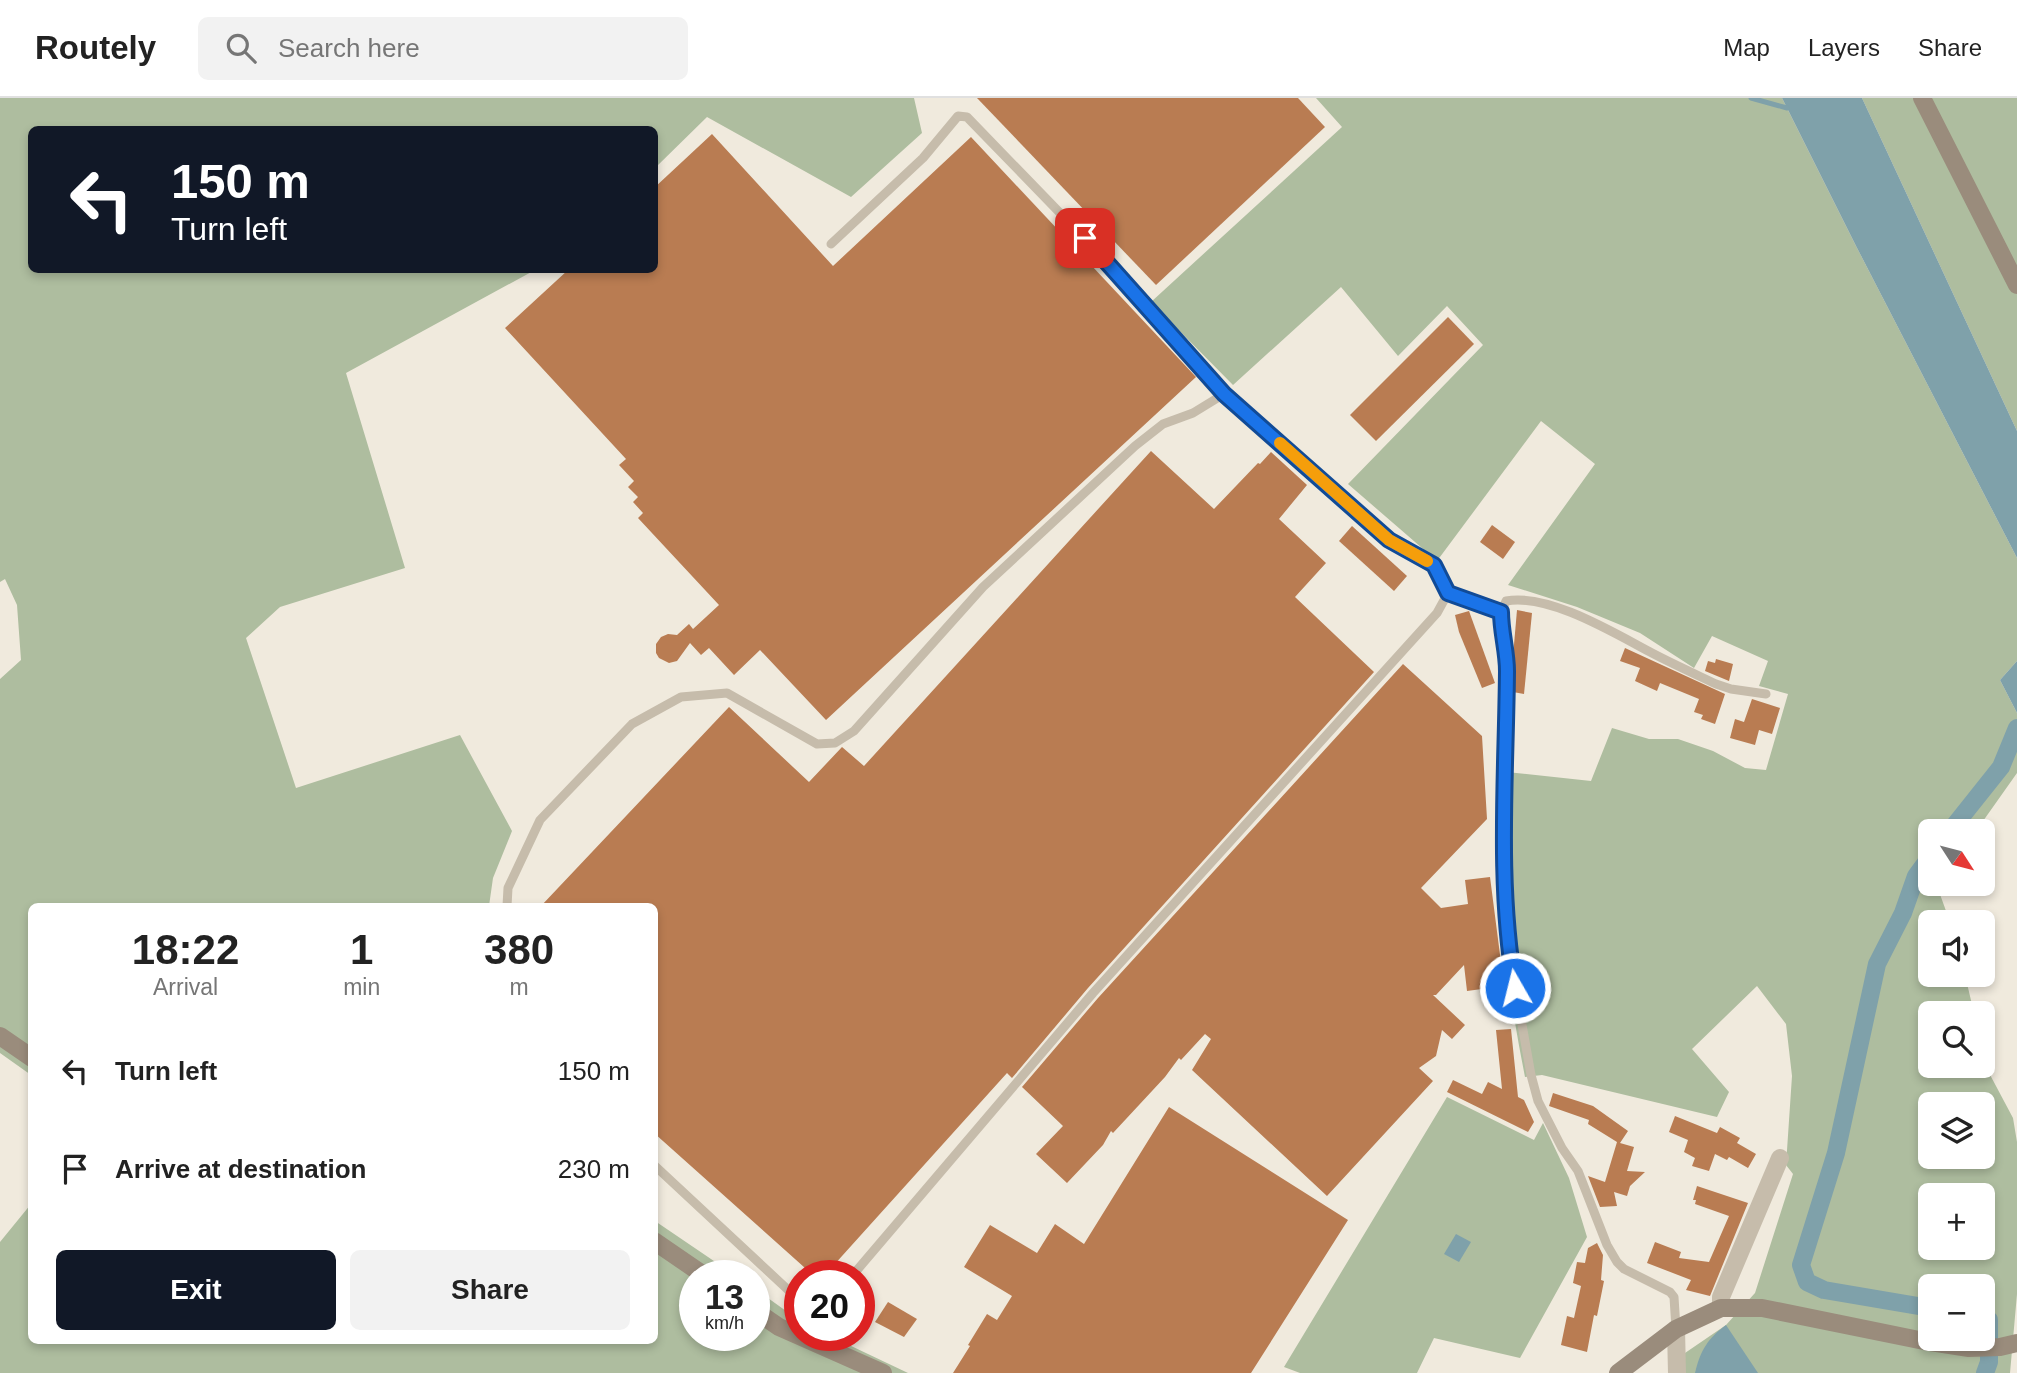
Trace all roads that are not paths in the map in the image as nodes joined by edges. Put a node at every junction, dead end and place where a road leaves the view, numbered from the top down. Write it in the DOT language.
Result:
graph roads {
  1 [pos="1922,98"];
  2 [pos="831,244"];
  3 [pos="2017,285"];
  4 [pos="1224,394"];
  5 [pos="1448,593"];
  6 [pos="1501,612"];
  7 [pos="1766,694"];
  8 [pos="507,903"];
  9 [pos="0,1036"];
  10 [pos="28,1055"];
  11 [pos="1780,1158"];
  12 [pos="658,1169"];
  13 [pos="658,1244"];
  14 [pos="682,1260"];
  15 [pos="866,1260"];
  16 [pos="784,1286"];
  17 [pos="1721,1308"];
  18 [pos="1676,1329"];
  19 [pos="2009,1345"];
  20 [pos="838,1351"];
  21 [pos="883,1373"];
  22 [pos="1618,1373"];
  23 [pos="1677,1373"];
  1 -- 3 [label="street"];
  2 -- 4 [label="lane"];
  4 -- 5 [label="lane"];
  4 -- 8 [label="lane"];
  5 -- 6 [label="lane"];
  5 -- 15 [label="lane"];
  6 -- 7 [label="lane"];
  6 -- 18 [label="lane"];
  9 -- 10 [label="street"];
  11 -- 17 [label="street"];
  12 -- 16 [label="lane"];
  13 -- 14 [label="street"];
  17 -- 18 [label="street"];
  17 -- 19 [label="street"];
  18 -- 22 [label="street"];
  18 -- 23 [label="street"];
  20 -- 21 [label="street"];
}
